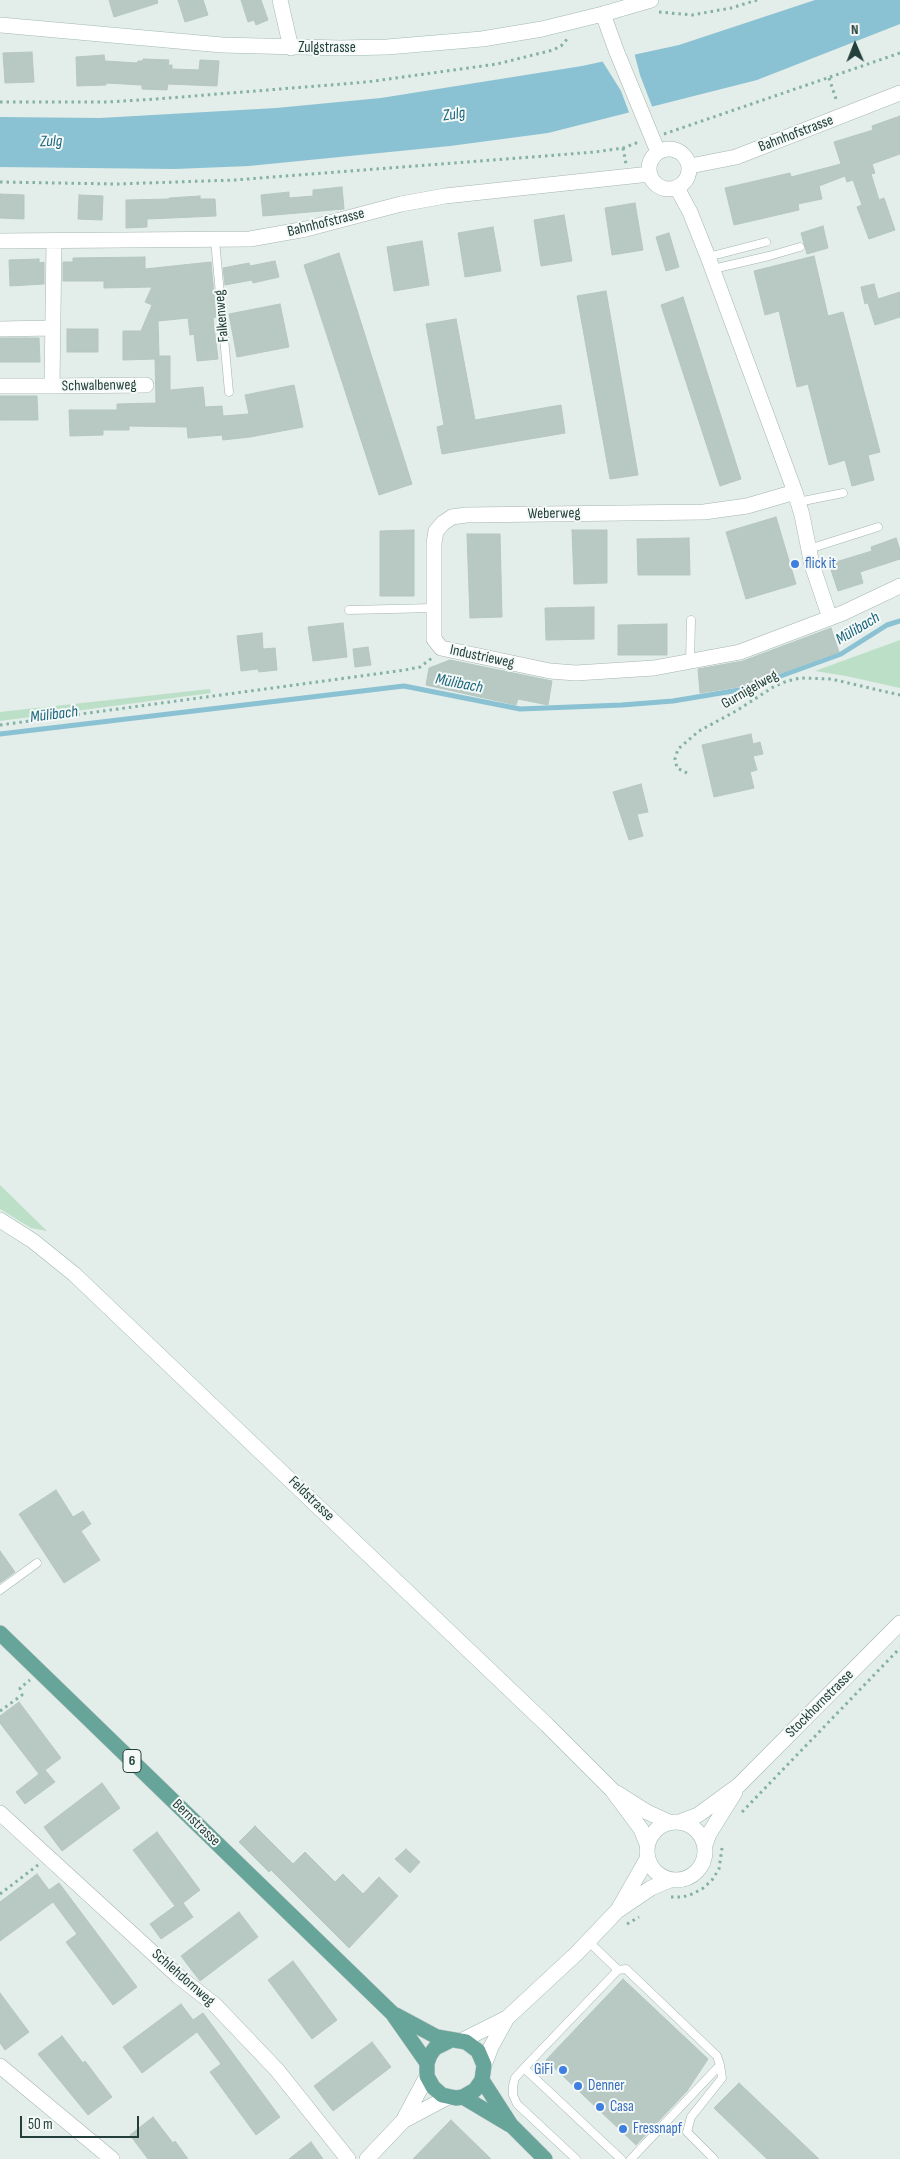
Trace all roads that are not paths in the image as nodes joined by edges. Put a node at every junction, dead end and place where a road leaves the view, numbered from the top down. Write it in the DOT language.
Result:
graph roads {
  1 [pos="280,0"];
  2 [pos="645,2"];
  3 [pos="603,14"];
  4 [pos="0,25"];
  5 [pos="291,48"];
  6 [pos="900,92"];
  7 [pos="658,152"];
  8 [pos="690,166"];
  9 [pos="650,174"];
  10 [pos="677,188"];
  11 [pos="215,240"];
  12 [pos="0,241"];
  13 [pos="54,242"];
  14 [pos="766,242"];
  15 [pos="800,247"];
  16 [pos="711,263"];
  17 [pos="0,328"];
  18 [pos="52,328"];
  19 [pos="146,385"];
  20 [pos="0,386"];
  21 [pos="52,386"];
  22 [pos="229,392"];
  23 [pos="843,493"];
  24 [pos="797,497"];
  25 [pos="878,527"];
  26 [pos="809,549"];
  27 [pos="900,586"];
  28 [pos="434,608"];
  29 [pos="349,610"];
  30 [pos="830,618"];
  31 [pos="691,620"];
  32 [pos="441,648"];
  33 [pos="690,662"];
  34 [pos="0,1220"];
  35 [pos="37,1563"];
  36 [pos="0,1590"];
  37 [pos="900,1623"];
  38 [pos="0,1633"];
  39 [pos="739,1785"];
  40 [pos="612,1790"];
  41 [pos="0,1813"];
  42 [pos="676,1822"];
  43 [pos="705,1845"];
  44 [pos="647,1851"];
  45 [pos="670,1880"];
  46 [pos="619,1919"];
  47 [pos="588,1941"];
  48 [pos="618,1970"];
  49 [pos="392,2013"];
  50 [pos="507,2018"];
  51 [pos="455,2041"];
  52 [pos="720,2065"];
  53 [pos="0,2066"];
  54 [pos="524,2068"];
  55 [pos="427,2069"];
  56 [pos="483,2072"];
  57 [pos="456,2097"];
  58 [pos="403,2121"];
  59 [pos="511,2125"];
  60 [pos="112,2159"];
  61 [pos="348,2159"];
  62 [pos="367,2159"];
  63 [pos="545,2159"];
  64 [pos="576,2159"];
  65 [pos="621,2159"];
  66 [pos="631,2159"];
  67 [pos="714,2159"];
  1 -- 5 [label="street"];
  2 -- 3 [label="street, Zulgstrasse"];
  3 -- 5 [label="street, Zulgstrasse"];
  3 -- 7 [label="street"];
  4 -- 5 [label="street, Zulgstrasse"];
  6 -- 8 [label="street, Bahnhofstrasse"];
  7 -- 8 [label="street"];
  7 -- 9 [label="street"];
  8 -- 10 [label="street"];
  9 -- 10 [label="street"];
  9 -- 11 [label="street, Bahnhofstrasse"];
  10 -- 16 [label="street"];
  11 -- 13 [label="street, Bahnhofstrasse"];
  11 -- 22 [label="lane, Falkenweg"];
  12 -- 13 [label="street, Bahnhofstrasse"];
  13 -- 18 [label="street, Schwalbenweg"];
  14 -- 16 [label="lane"];
  15 -- 16 [label="lane"];
  16 -- 24 [label="street"];
  17 -- 18 [label="street"];
  18 -- 21 [label="street, Schwalbenweg"];
  19 -- 21 [label="street, Schwalbenweg"];
  20 -- 21 [label="street, Schwalbenweg"];
  23 -- 24 [label="lane"];
  24 -- 26 [label="street"];
  24 -- 28 [label="street, Weberweg"];
  25 -- 26 [label="lane"];
  26 -- 30 [label="street"];
  27 -- 30 [label="street, Industrieweg"];
  28 -- 29 [label="lane"];
  28 -- 32 [label="street, Weberweg"];
  30 -- 33 [label="street, Industrieweg"];
  31 -- 33 [label="lane"];
  32 -- 33 [label="street, Industrieweg"];
  34 -- 40 [label="street, Feldstrasse"];
  35 -- 36 [label="lane"];
  37 -- 39 [label="street, Stockhornstrasse"];
  38 -- 49 [label="main road, Bernstrasse / 6"];
  39 -- 42 [label="street, Stockhornstrasse"];
  39 -- 43 [label="street, Stockhornstrasse"];
  40 -- 42 [label="street, Feldstrasse"];
  40 -- 44 [label="street, Feldstrasse"];
  41 -- 61 [label="street, Schlehdornweg"];
  42 -- 43 [label="street"];
  42 -- 44 [label="street"];
  43 -- 45 [label="street"];
  44 -- 45 [label="street"];
  44 -- 46 [label="street"];
  45 -- 46 [label="street"];
  46 -- 47 [label="street"];
  47 -- 48 [label="lane"];
  47 -- 50 [label="street"];
  48 -- 52 [label="lane"];
  48 -- 54 [label="lane"];
  49 -- 51 [label="main road, Bernstrasse / 6"];
  49 -- 55 [label="main road, Bernstrasse / 6"];
  50 -- 51 [label="street"];
  50 -- 56 [label="street"];
  51 -- 55 [label="main road"];
  51 -- 56 [label="main road"];
  52 -- 66 [label="lane"];
  52 -- 67 [label="lane"];
  53 -- 60 [label="street"];
  54 -- 64 [label="lane"];
  54 -- 65 [label="lane"];
  55 -- 57 [label="main road"];
  55 -- 58 [label="street"];
  56 -- 57 [label="main road"];
  56 -- 59 [label="main road"];
  57 -- 58 [label="street"];
  57 -- 59 [label="main road"];
  58 -- 62 [label="street"];
  59 -- 63 [label="main road"];
}
